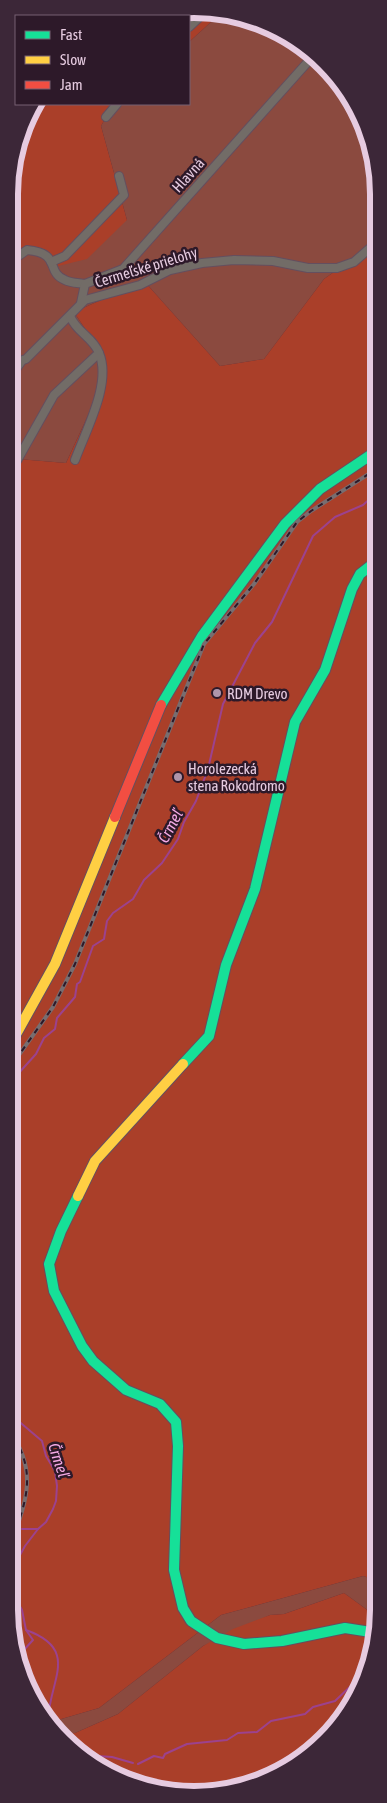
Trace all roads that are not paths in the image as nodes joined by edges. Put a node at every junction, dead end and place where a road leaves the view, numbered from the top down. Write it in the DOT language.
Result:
graph roads {
  1 [pos="310,61"];
  2 [pos="116,105"];
  3 [pos="106,117"];
  4 [pos="119,176"];
  5 [pos="369,248"];
  6 [pos="18,256"];
  7 [pos="51,262"];
  8 [pos="85,284"];
  9 [pos="81,303"];
  10 [pos="70,316"];
  11 [pos="99,353"];
  12 [pos="18,362"];
  13 [pos="21,362"];
  14 [pos="18,366"];
  15 [pos="369,456"];
  16 [pos="18,459"];
  17 [pos="76,460"];
  18 [pos="369,567"];
  19 [pos="18,1032"];
  20 [pos="368,1632"];
  1 -- 8 [label="street, Hlavná"];
  2 -- 3 [label="street"];
  4 -- 7 [label="street"];
  5 -- 9 [label="street, Čermeľské prielohy"];
  6 -- 7 [label="street"];
  7 -- 8 [label="street"];
  8 -- 9 [label="street"];
  9 -- 10 [label="street, Čermeľské prielohy"];
  10 -- 11 [label="street"];
  10 -- 13 [label="street, Čermeľské prielohy"];
  11 -- 16 [label="street"];
  11 -- 17 [label="street"];
  12 -- 13 [label="street"];
  13 -- 14 [label="street, Čermeľské prielohy"];
  15 -- 19 [label="street"];
  18 -- 20 [label="street"];
}
